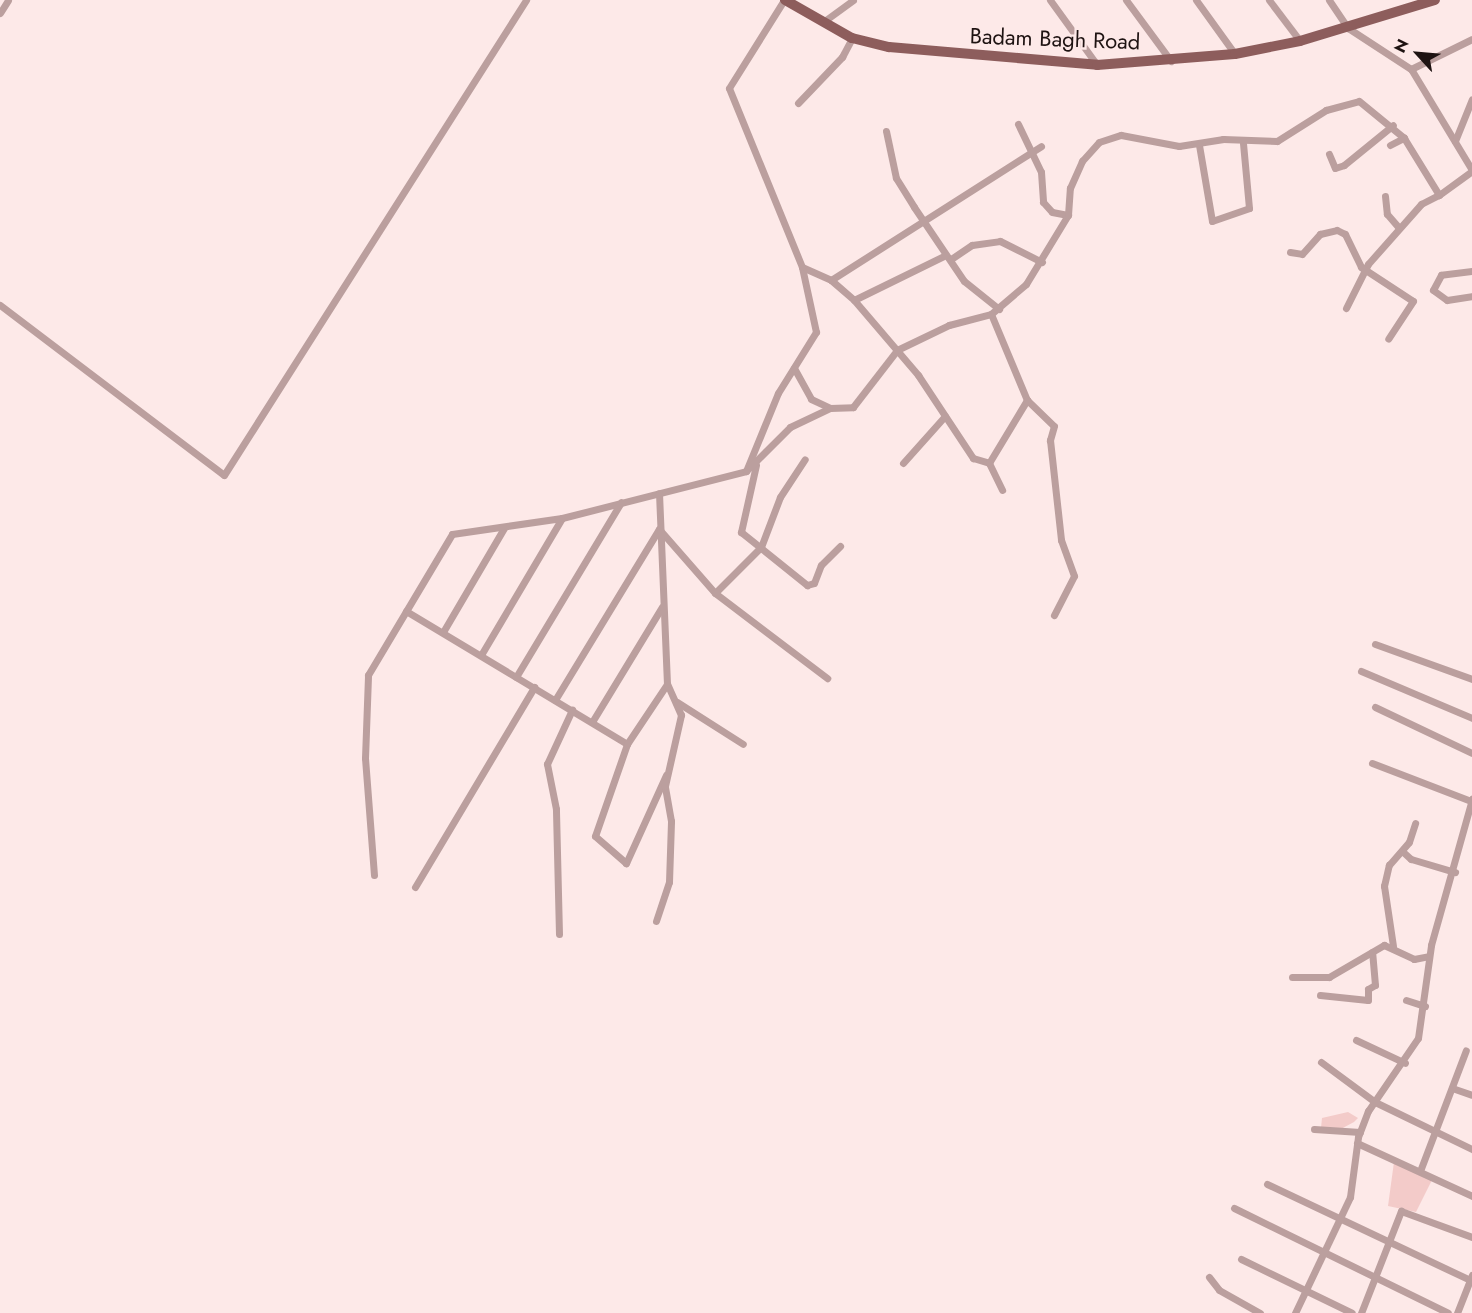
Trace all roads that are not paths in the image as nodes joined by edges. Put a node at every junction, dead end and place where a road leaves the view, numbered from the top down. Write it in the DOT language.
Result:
graph roads {
  1 [pos="8,0"];
  2 [pos="526,0"];
  3 [pos="784,0"];
  4 [pos="853,0"];
  5 [pos="1050,0"];
  6 [pos="1126,0"];
  7 [pos="1196,0"];
  8 [pos="1269,0"];
  9 [pos="1329,0"];
  10 [pos="1400,0"];
  11 [pos="1435,0"];
  12 [pos="1408,11"];
  13 [pos="0,13"];
  14 [pos="823,22"];
  15 [pos="1348,28"];
  16 [pos="852,38"];
  17 [pos="1472,39"];
  18 [pos="1300,41"];
  19 [pos="1235,54"];
  20 [pos="1171,60"];
  21 [pos="1097,65"];
  22 [pos="1411,69"];
  23 [pos="1472,99"];
  24 [pos="798,103"];
  25 [pos="1018,124"];
  26 [pos="1393,125"];
  27 [pos="886,131"];
  28 [pos="1404,138"];
  29 [pos="1455,141"];
  30 [pos="1243,143"];
  31 [pos="1199,145"];
  32 [pos="1390,145"];
  33 [pos="1041,146"];
  34 [pos="1329,154"];
  35 [pos="1029,157"];
  36 [pos="1472,171"];
  37 [pos="1439,195"];
  38 [pos="1385,196"];
  39 [pos="1068,215"];
  40 [pos="925,224"];
  41 [pos="1399,228"];
  42 [pos="1290,252"];
  43 [pos="948,257"];
  44 [pos="1042,262"];
  45 [pos="802,267"];
  46 [pos="1365,270"];
  47 [pos="1472,271"];
  48 [pos="831,280"];
  49 [pos="1472,296"];
  50 [pos="854,300"];
  51 [pos="0,305"];
  52 [pos="1346,308"];
  53 [pos="999,309"];
  54 [pos="991,314"];
  55 [pos="1388,339"];
  56 [pos="897,350"];
  57 [pos="794,368"];
  58 [pos="1027,400"];
  59 [pos="830,408"];
  60 [pos="945,416"];
  61 [pos="805,459"];
  62 [pos="903,463"];
  63 [pos="989,463"];
  64 [pos="756,465"];
  65 [pos="746,471"];
  66 [pos="1002,490"];
  67 [pos="659,493"];
  68 [pos="621,502"];
  69 [pos="562,518"];
  70 [pos="504,528"];
  71 [pos="659,529"];
  72 [pos="840,546"];
  73 [pos="761,547"];
  74 [pos="715,593"];
  75 [pos="662,607"];
  76 [pos="406,610"];
  77 [pos="1054,615"];
  78 [pos="443,632"];
  79 [pos="1375,644"];
  80 [pos="481,655"];
  81 [pos="1361,671"];
  82 [pos="516,677"];
  83 [pos="826,678"];
  84 [pos="1472,679"];
  85 [pos="668,684"];
  86 [pos="534,687"];
  87 [pos="555,700"];
  88 [pos="676,702"];
  89 [pos="1375,707"];
  90 [pos="572,710"];
  91 [pos="1472,718"];
  92 [pos="592,722"];
  93 [pos="627,744"];
  94 [pos="743,744"];
  95 [pos="1472,753"];
  96 [pos="1372,763"];
  97 [pos="668,773"];
  98 [pos="1472,800"];
  99 [pos="1415,824"];
  100 [pos="1402,851"];
  101 [pos="1455,872"];
  102 [pos="374,874"];
  103 [pos="415,887"];
  104 [pos="656,921"];
  105 [pos="559,934"];
  106 [pos="1393,946"];
  107 [pos="1372,952"];
  108 [pos="1429,956"];
  109 [pos="1292,977"];
  110 [pos="1320,995"];
  111 [pos="1406,1000"];
  112 [pos="1425,1006"];
  113 [pos="1356,1040"];
  114 [pos="1466,1050"];
  115 [pos="1321,1062"];
  116 [pos="1405,1063"];
  117 [pos="1452,1088"];
  118 [pos="1472,1095"];
  119 [pos="1375,1102"];
  120 [pos="1314,1129"];
  121 [pos="1435,1131"];
  122 [pos="1360,1132"];
  123 [pos="1358,1143"];
  124 [pos="1472,1149"];
  125 [pos="1420,1172"];
  126 [pos="1267,1184"];
  127 [pos="1472,1196"];
  128 [pos="1234,1208"];
  129 [pos="1339,1218"];
  130 [pos="1472,1237"];
  131 [pos="1388,1242"];
  132 [pos="1322,1254"];
  133 [pos="1241,1259"];
  134 [pos="1209,1277"];
  135 [pos="1471,1277"];
  136 [pos="1374,1279"];
  137 [pos="1305,1291"];
  138 [pos="1260,1313"];
  139 [pos="1295,1313"];
  140 [pos="1352,1313"];
  141 [pos="1361,1313"];
  142 [pos="1448,1313"];
  143 [pos="1457,1313"];
  1 -- 13 [label="street"];
  2 -- 51 [label="street"];
  3 -- 14 [label="main road, Badam Bagh Road"];
  3 -- 45 [label="street"];
  4 -- 14 [label="street"];
  5 -- 21 [label="street"];
  6 -- 20 [label="street"];
  7 -- 19 [label="street"];
  8 -- 18 [label="street"];
  9 -- 15 [label="street"];
  10 -- 12 [label="street"];
  11 -- 12 [label="main road, Badam Bagh Road"];
  12 -- 15 [label="main road, Badam Bagh Road"];
  14 -- 16 [label="main road, Badam Bagh Road"];
  15 -- 18 [label="main road, Badam Bagh Road"];
  15 -- 22 [label="street"];
  16 -- 21 [label="main road, Badam Bagh Road"];
  16 -- 24 [label="street"];
  17 -- 22 [label="street"];
  18 -- 19 [label="main road, Badam Bagh Road"];
  19 -- 20 [label="main road, Badam Bagh Road"];
  20 -- 21 [label="main road, Badam Bagh Road"];
  22 -- 29 [label="street"];
  23 -- 29 [label="street"];
  25 -- 35 [label="street"];
  26 -- 28 [label="street"];
  26 -- 30 [label="street"];
  26 -- 34 [label="street"];
  27 -- 40 [label="street"];
  28 -- 32 [label="street"];
  28 -- 37 [label="street"];
  29 -- 36 [label="street"];
  30 -- 31 [label="street"];
  30 -- 31 [label="street"];
  31 -- 39 [label="street"];
  33 -- 35 [label="street"];
  35 -- 39 [label="street"];
  35 -- 40 [label="street"];
  36 -- 37 [label="street"];
  37 -- 41 [label="street"];
  38 -- 41 [label="street"];
  39 -- 44 [label="street"];
  40 -- 43 [label="street"];
  40 -- 48 [label="street"];
  41 -- 46 [label="street"];
  42 -- 46 [label="street"];
  43 -- 44 [label="street"];
  43 -- 50 [label="street"];
  43 -- 53 [label="street"];
  44 -- 53 [label="street"];
  45 -- 48 [label="street"];
  45 -- 57 [label="street"];
  46 -- 52 [label="street"];
  46 -- 55 [label="street"];
  47 -- 49 [label="street"];
  48 -- 50 [label="street"];
  50 -- 56 [label="street"];
  53 -- 54 [label="street"];
  54 -- 56 [label="street"];
  54 -- 58 [label="street"];
  56 -- 59 [label="street"];
  56 -- 60 [label="street"];
  57 -- 59 [label="street"];
  57 -- 65 [label="street"];
  58 -- 63 [label="street"];
  58 -- 77 [label="street"];
  59 -- 64 [label="street"];
  60 -- 62 [label="street"];
  60 -- 63 [label="street"];
  61 -- 73 [label="street"];
  63 -- 66 [label="street"];
  64 -- 65 [label="street"];
  64 -- 73 [label="street"];
  65 -- 67 [label="street"];
  67 -- 68 [label="street"];
  67 -- 71 [label="street"];
  68 -- 69 [label="street"];
  68 -- 82 [label="street"];
  69 -- 70 [label="street"];
  69 -- 80 [label="street"];
  70 -- 76 [label="street"];
  70 -- 78 [label="street"];
  71 -- 74 [label="street"];
  71 -- 75 [label="street"];
  71 -- 87 [label="street"];
  72 -- 73 [label="street"];
  73 -- 74 [label="street"];
  74 -- 83 [label="street"];
  75 -- 85 [label="street"];
  75 -- 92 [label="street"];
  76 -- 78 [label="street"];
  76 -- 102 [label="street"];
  78 -- 80 [label="street"];
  79 -- 84 [label="street"];
  80 -- 82 [label="street"];
  81 -- 91 [label="street"];
  82 -- 86 [label="street"];
  85 -- 88 [label="street"];
  85 -- 93 [label="street"];
  86 -- 87 [label="street"];
  86 -- 103 [label="street"];
  87 -- 90 [label="street"];
  88 -- 94 [label="street"];
  88 -- 97 [label="street"];
  89 -- 95 [label="street"];
  90 -- 92 [label="street"];
  90 -- 105 [label="street"];
  92 -- 93 [label="street"];
  93 -- 97 [label="street"];
  96 -- 98 [label="street"];
  97 -- 104 [label="street"];
  98 -- 101 [label="street"];
  99 -- 100 [label="street"];
  100 -- 101 [label="street"];
  100 -- 106 [label="street"];
  101 -- 108 [label="street"];
  106 -- 107 [label="street"];
  106 -- 108 [label="street"];
  107 -- 109 [label="street"];
  107 -- 110 [label="street"];
  108 -- 112 [label="street"];
  111 -- 112 [label="street"];
  112 -- 116 [label="street"];
  113 -- 116 [label="street"];
  114 -- 117 [label="street"];
  115 -- 119 [label="street"];
  116 -- 119 [label="street"];
  117 -- 118 [label="street"];
  117 -- 121 [label="street"];
  119 -- 121 [label="street"];
  119 -- 122 [label="street"];
  120 -- 122 [label="street"];
  121 -- 124 [label="street"];
  121 -- 125 [label="street"];
  122 -- 123 [label="street"];
  123 -- 125 [label="street"];
  123 -- 129 [label="street"];
  125 -- 127 [label="street"];
  126 -- 129 [label="street"];
  128 -- 132 [label="street"];
  129 -- 131 [label="street"];
  129 -- 132 [label="street"];
  130 -- 131 [label="street"];
  131 -- 135 [label="street"];
  131 -- 136 [label="street"];
  132 -- 136 [label="street"];
  132 -- 137 [label="street"];
  133 -- 137 [label="street"];
  134 -- 138 [label="street"];
  135 -- 143 [label="street"];
  136 -- 141 [label="street"];
  136 -- 142 [label="street"];
  137 -- 139 [label="street"];
  137 -- 140 [label="street"];
}
